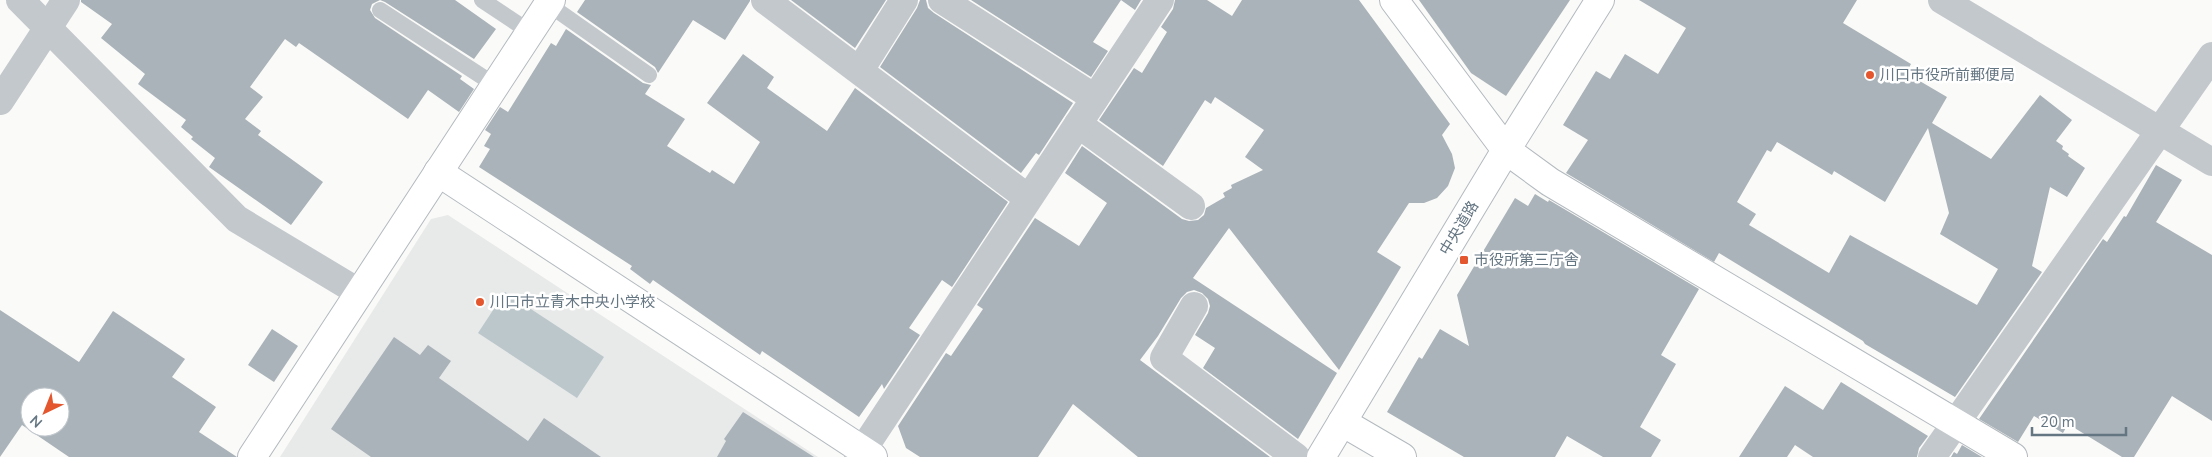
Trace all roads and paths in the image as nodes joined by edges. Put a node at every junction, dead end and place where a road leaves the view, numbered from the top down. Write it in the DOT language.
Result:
graph roads {
  1 [pos="20,0"];
  2 [pos="66,0"];
  3 [pos="482,0"];
  4 [pos="765,0"];
  5 [pos="904,0"];
  6 [pos="942,0"];
  7 [pos="1160,0"];
  8 [pos="1394,0"];
  9 [pos="1600,0"];
  10 [pos="1942,0"];
  11 [pos="550,2"];
  12 [pos="380,10"];
  13 [pos="48,28"];
  14 [pos="530,32"];
  15 [pos="2212,56"];
  16 [pos="860,70"];
  17 [pos="649,75"];
  18 [pos="495,85"];
  19 [pos="1095,98"];
  20 [pos="0,101"];
  21 [pos="1078,124"];
  22 [pos="2160,130"];
  23 [pos="1506,150"];
  24 [pos="2212,162"];
  25 [pos="438,172"];
  26 [pos="1028,198"];
  27 [pos="1191,206"];
  28 [pos="360,294"];
  29 [pos="1194,306"];
  30 [pos="1342,422"];
  31 [pos="1955,422"];
  32 [pos="865,455"];
  33 [pos="252,457"];
  34 [pos="1296,457"];
  35 [pos="1321,457"];
  36 [pos="1402,457"];
  37 [pos="1932,457"];
  38 [pos="2013,457"];
  1 -- 13 [label="street"];
  2 -- 13 [label="street"];
  3 -- 14 [label="lane"];
  4 -- 16 [label="street"];
  5 -- 16 [label="street"];
  6 -- 19 [label="street"];
  7 -- 19 [label="street"];
  8 -- 23 [label="street"];
  9 -- 23 [label="street, 中央道路"];
  10 -- 22 [label="street"];
  11 -- 14 [label="street"];
  11 -- 17 [label="lane"];
  12 -- 18 [label="lane"];
  13 -- 20 [label="street"];
  13 -- 28 [label="street"];
  14 -- 18 [label="street"];
  15 -- 22 [label="street"];
  16 -- 26 [label="street"];
  18 -- 25 [label="street"];
  19 -- 21 [label="street"];
  21 -- 26 [label="street"];
  21 -- 27 [label="street"];
  22 -- 24 [label="street"];
  22 -- 31 [label="street"];
  23 -- 30 [label="street, 中央道路"];
  23 -- 31 [label="street"];
  25 -- 28 [label="street"];
  25 -- 32 [label="street"];
  26 -- 32 [label="street"];
  28 -- 33 [label="street"];
  29 -- 34 [label="street"];
  30 -- 35 [label="street, 中央道路"];
  30 -- 36 [label="street"];
  31 -- 37 [label="street"];
  31 -- 38 [label="street"];
}
